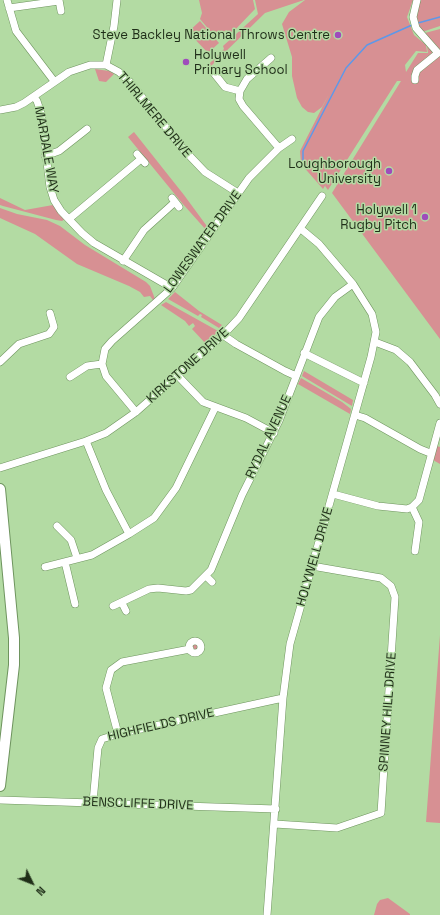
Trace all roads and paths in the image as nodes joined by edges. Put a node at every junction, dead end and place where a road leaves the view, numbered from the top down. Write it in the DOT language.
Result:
graph roads {
  1 [pos="7,0"];
  2 [pos="59,0"];
  3 [pos="117,0"];
  4 [pos="417,0"];
  5 [pos="9,8"];
  6 [pos="61,11"];
  7 [pos="439,52"];
  8 [pos="268,59"];
  9 [pos="106,65"];
  10 [pos="213,72"];
  11 [pos="415,80"];
  12 [pos="54,81"];
  13 [pos="240,91"];
  14 [pos="34,97"];
  15 [pos="0,110"];
  16 [pos="87,129"];
  17 [pos="292,139"];
  18 [pos="279,148"];
  19 [pos="45,156"];
  20 [pos="141,159"];
  21 [pos="238,193"];
  22 [pos="322,196"];
  23 [pos="176,202"];
  24 [pos="69,219"];
  25 [pos="301,229"];
  26 [pos="123,261"];
  27 [pos="353,284"];
  28 [pos="172,288"];
  29 [pos="50,313"];
  30 [pos="223,335"];
  31 [pos="375,342"];
  32 [pos="304,353"];
  33 [pos="0,362"];
  34 [pos="102,364"];
  35 [pos="177,375"];
  36 [pos="296,376"];
  37 [pos="70,377"];
  38 [pos="364,383"];
  39 [pos="440,404"];
  40 [pos="215,408"];
  41 [pos="136,412"];
  42 [pos="355,415"];
  43 [pos="440,423"];
  44 [pos="274,433"];
  45 [pos="86,441"];
  46 [pos="430,453"];
  47 [pos="0,468"];
  48 [pos="0,489"];
  49 [pos="333,494"];
  50 [pos="412,507"];
  51 [pos="57,526"];
  52 [pos="129,534"];
  53 [pos="415,551"];
  54 [pos="77,558"];
  55 [pos="65,562"];
  56 [pos="312,566"];
  57 [pos="45,567"];
  58 [pos="206,576"];
  59 [pos="212,582"];
  60 [pos="122,603"];
  61 [pos="75,604"];
  62 [pos="113,606"];
  63 [pos="126,611"];
  64 [pos="190,648"];
  65 [pos="283,698"];
  66 [pos="118,734"];
  67 [pos="0,786"];
  68 [pos="0,800"];
  69 [pos="93,802"];
  70 [pos="276,809"];
  71 [pos="275,824"];
  72 [pos="267,915"];
  1 -- 5 [label="street"];
  2 -- 5 [label="street"];
  2 -- 6 [label="street"];
  3 -- 9 [label="street"];
  4 -- 7 [label="street"];
  5 -- 12 [label="street"];
  7 -- 11 [label="street"];
  8 -- 13 [label="street"];
  9 -- 12 [label="street, THIRLMERE DRIVE"];
  9 -- 21 [label="street, THIRLMERE DRIVE"];
  10 -- 13 [label="street"];
  12 -- 14 [label="street, THIRLMERE DRIVE"];
  13 -- 18 [label="street"];
  14 -- 15 [label="street, THIRLMERE DRIVE"];
  14 -- 19 [label="street, MARDALE WAY"];
  16 -- 19 [label="street"];
  17 -- 18 [label="street, LOWESWATER DRIVE"];
  18 -- 21 [label="street, LOWESWATER DRIVE"];
  19 -- 24 [label="street, MARDALE WAY"];
  20 -- 24 [label="street"];
  21 -- 28 [label="street, LOWESWATER DRIVE"];
  22 -- 25 [label="street, KIRKSTONE DRIVE"];
  23 -- 26 [label="street"];
  24 -- 26 [label="street, MARDALE WAY"];
  25 -- 27 [label="street, HOLYWELL DRIVE"];
  25 -- 30 [label="street, KIRKSTONE DRIVE"];
  26 -- 28 [label="street, MARDALE WAY"];
  27 -- 31 [label="street, HOLYWELL DRIVE"];
  27 -- 32 [label="street, RYDAL AVENUE"];
  28 -- 34 [label="street, LOWESWATER DRIVE"];
  29 -- 33 [label="street"];
  30 -- 35 [label="street, KIRKSTONE DRIVE"];
  30 -- 36 [label="street"];
  31 -- 38 [label="street, HOLYWELL DRIVE"];
  31 -- 39 [label="street"];
  32 -- 36 [label="street, RYDAL AVENUE"];
  32 -- 38 [label="street"];
  34 -- 37 [label="street"];
  34 -- 41 [label="street"];
  35 -- 40 [label="street"];
  35 -- 41 [label="street, KIRKSTONE DRIVE"];
  36 -- 44 [label="street, RYDAL AVENUE"];
  38 -- 42 [label="street, HOLYWELL DRIVE"];
  40 -- 44 [label="street"];
  40 -- 52 [label="street"];
  41 -- 45 [label="street, KIRKSTONE DRIVE"];
  42 -- 46 [label="street"];
  42 -- 49 [label="street, HOLYWELL DRIVE"];
  43 -- 46 [label="street"];
  44 -- 58 [label="street, RYDAL AVENUE"];
  45 -- 47 [label="street, KIRKSTONE DRIVE"];
  45 -- 52 [label="street"];
  46 -- 50 [label="street"];
  48 -- 67 [label="street"];
  49 -- 50 [label="street"];
  49 -- 56 [label="street, HOLYWELL DRIVE"];
  50 -- 53 [label="street"];
  51 -- 54 [label="street"];
  52 -- 54 [label="street"];
  54 -- 55 [label="street"];
  55 -- 57 [label="street"];
  55 -- 61 [label="street"];
  56 -- 65 [label="street, HOLYWELL DRIVE"];
  56 -- 71 [label="street, SPINNEY HILL DRIVE"];
  58 -- 59 [label="street"];
  58 -- 60 [label="street, RYDAL AVENUE"];
  60 -- 62 [label="street, RYDAL AVENUE"];
  60 -- 63 [label="street"];
  64 -- 66 [label="street"];
  65 -- 66 [label="street, HIGHFIELDS DRIVE"];
  65 -- 70 [label="street, HOLYWELL DRIVE"];
  66 -- 69 [label="street, HIGHFIELDS DRIVE"];
  68 -- 69 [label="street, BENSCLIFFE DRIVE"];
  69 -- 70 [label="street, BENSCLIFFE DRIVE"];
  70 -- 71 [label="street, HOLYWELL DRIVE"];
  71 -- 72 [label="street, HOLYWELL DRIVE"];
}
